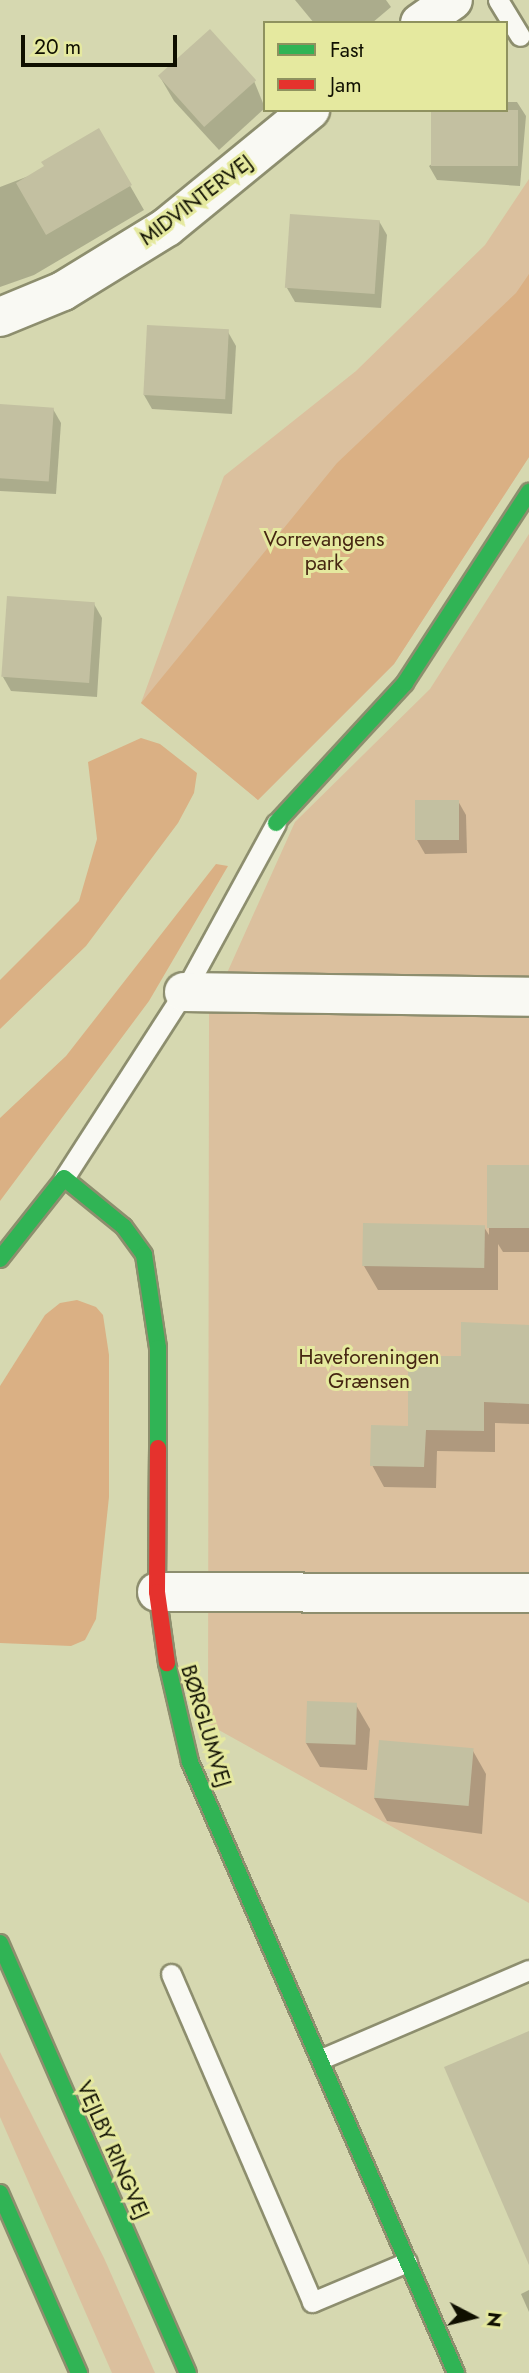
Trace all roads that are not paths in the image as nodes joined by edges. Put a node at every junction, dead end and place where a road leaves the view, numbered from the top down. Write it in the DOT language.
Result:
graph roads {
  1 [pos="453,0"];
  2 [pos="498,0"];
  3 [pos="423,21"];
  4 [pos="520,36"];
  5 [pos="308,112"];
  6 [pos="0,317"];
  7 [pos="524,508"];
  8 [pos="276,823"];
  9 [pos="184,992"];
  10 [pos="529,997"];
  11 [pos="64,1178"];
  12 [pos="0,1259"];
  13 [pos="157,1592"];
  14 [pos="529,1593"];
  15 [pos="0,1943"];
  16 [pos="529,1970"];
  17 [pos="171,1974"];
  18 [pos="321,2059"];
  19 [pos="0,2193"];
  20 [pos="407,2262"];
  21 [pos="79,2373"];
  22 [pos="188,2373"];
  23 [pos="456,2373"];
  1 -- 3 [label="street"];
  2 -- 4 [label="lane"];
  5 -- 6 [label="street, MIDVINTERVEJ"];
  7 -- 8 [label="street"];
  8 -- 9 [label="lane"];
  9 -- 10 [label="street"];
  9 -- 11 [label="lane"];
  11 -- 12 [label="street"];
  11 -- 13 [label="street, BØRGLUMVEJ"];
  13 -- 14 [label="street"];
  13 -- 18 [label="street, BØRGLUMVEJ"];
  15 -- 22 [label="street, VEJLBY RINGVEJ"];
  16 -- 18 [label="lane"];
  17 -- 20 [label="lane"];
  18 -- 20 [label="street, BØRGLUMVEJ"];
  19 -- 21 [label="street"];
  20 -- 23 [label="street, BØRGLUMVEJ"];
}
